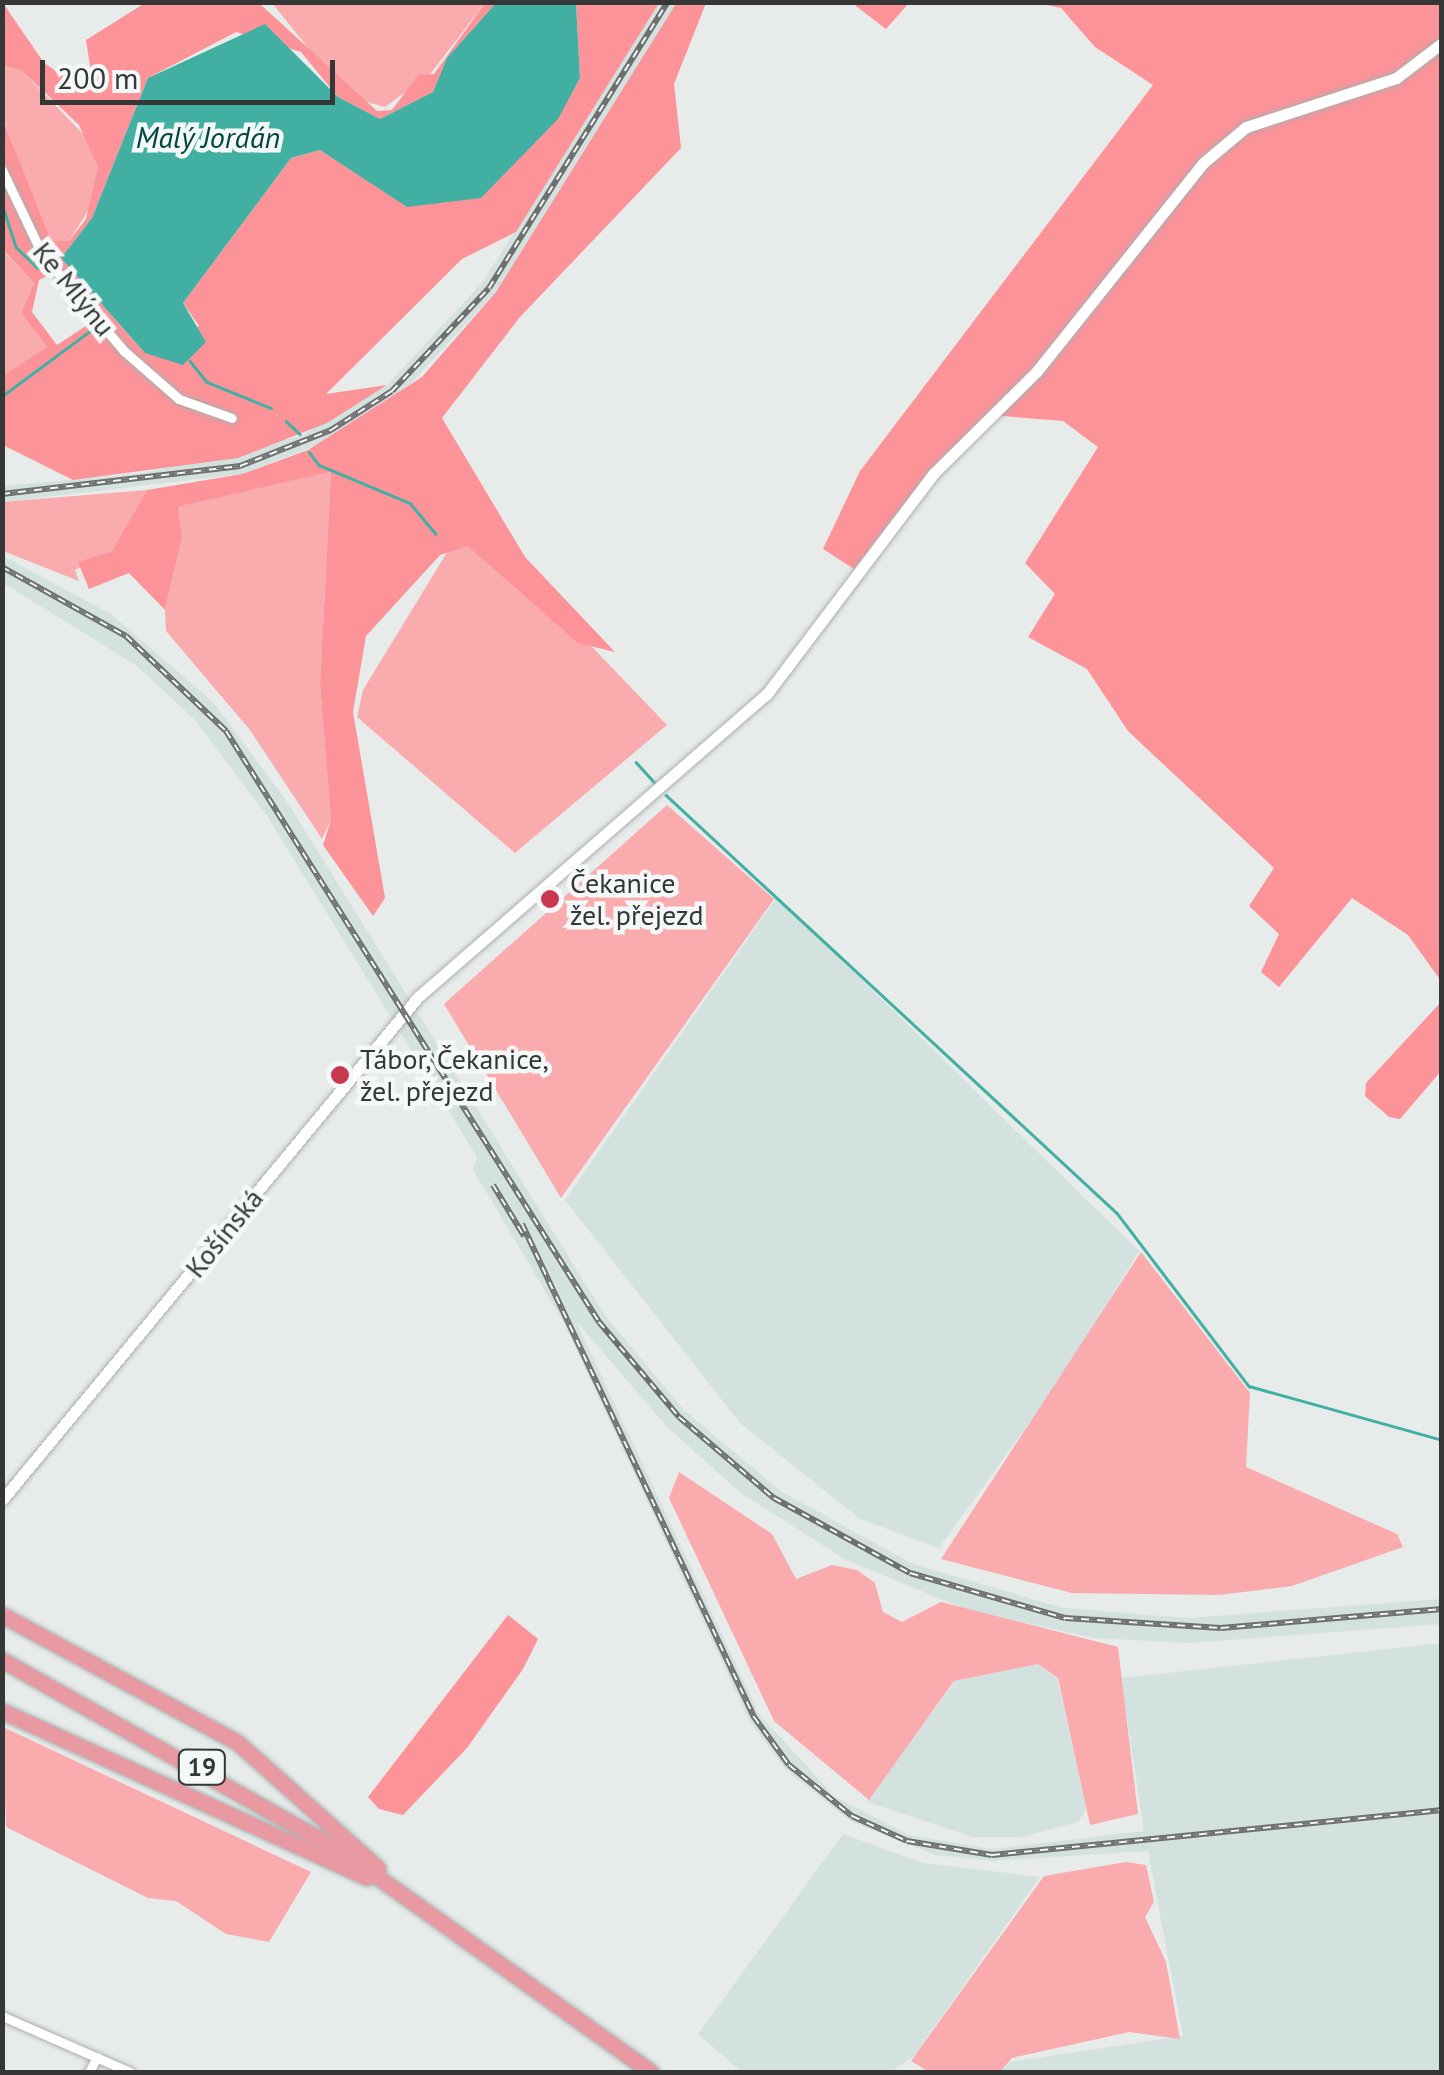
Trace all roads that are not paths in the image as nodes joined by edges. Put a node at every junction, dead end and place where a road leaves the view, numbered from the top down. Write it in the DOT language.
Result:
graph roads {
  1 [pos="1442,44"];
  2 [pos="2,170"];
  3 [pos="232,418"];
  4 [pos="2,1500"];
  5 [pos="2,1615"];
  6 [pos="2,1660"];
  7 [pos="2,1710"];
  8 [pos="395,1886"];
  9 [pos="2,2016"];
  10 [pos="97,2056"];
  11 [pos="89,2072"];
  12 [pos="130,2072"];
  13 [pos="651,2072"];
  1 -- 4 [label="street, Košínská"];
  2 -- 3 [label="street, Ke Mlýnu"];
  5 -- 8 [label="main road"];
  6 -- 8 [label="main road, 19"];
  7 -- 8 [label="main road"];
  8 -- 13 [label="main road, 19"];
  9 -- 10 [label="street"];
  10 -- 11 [label="street"];
  10 -- 12 [label="street"];
}
